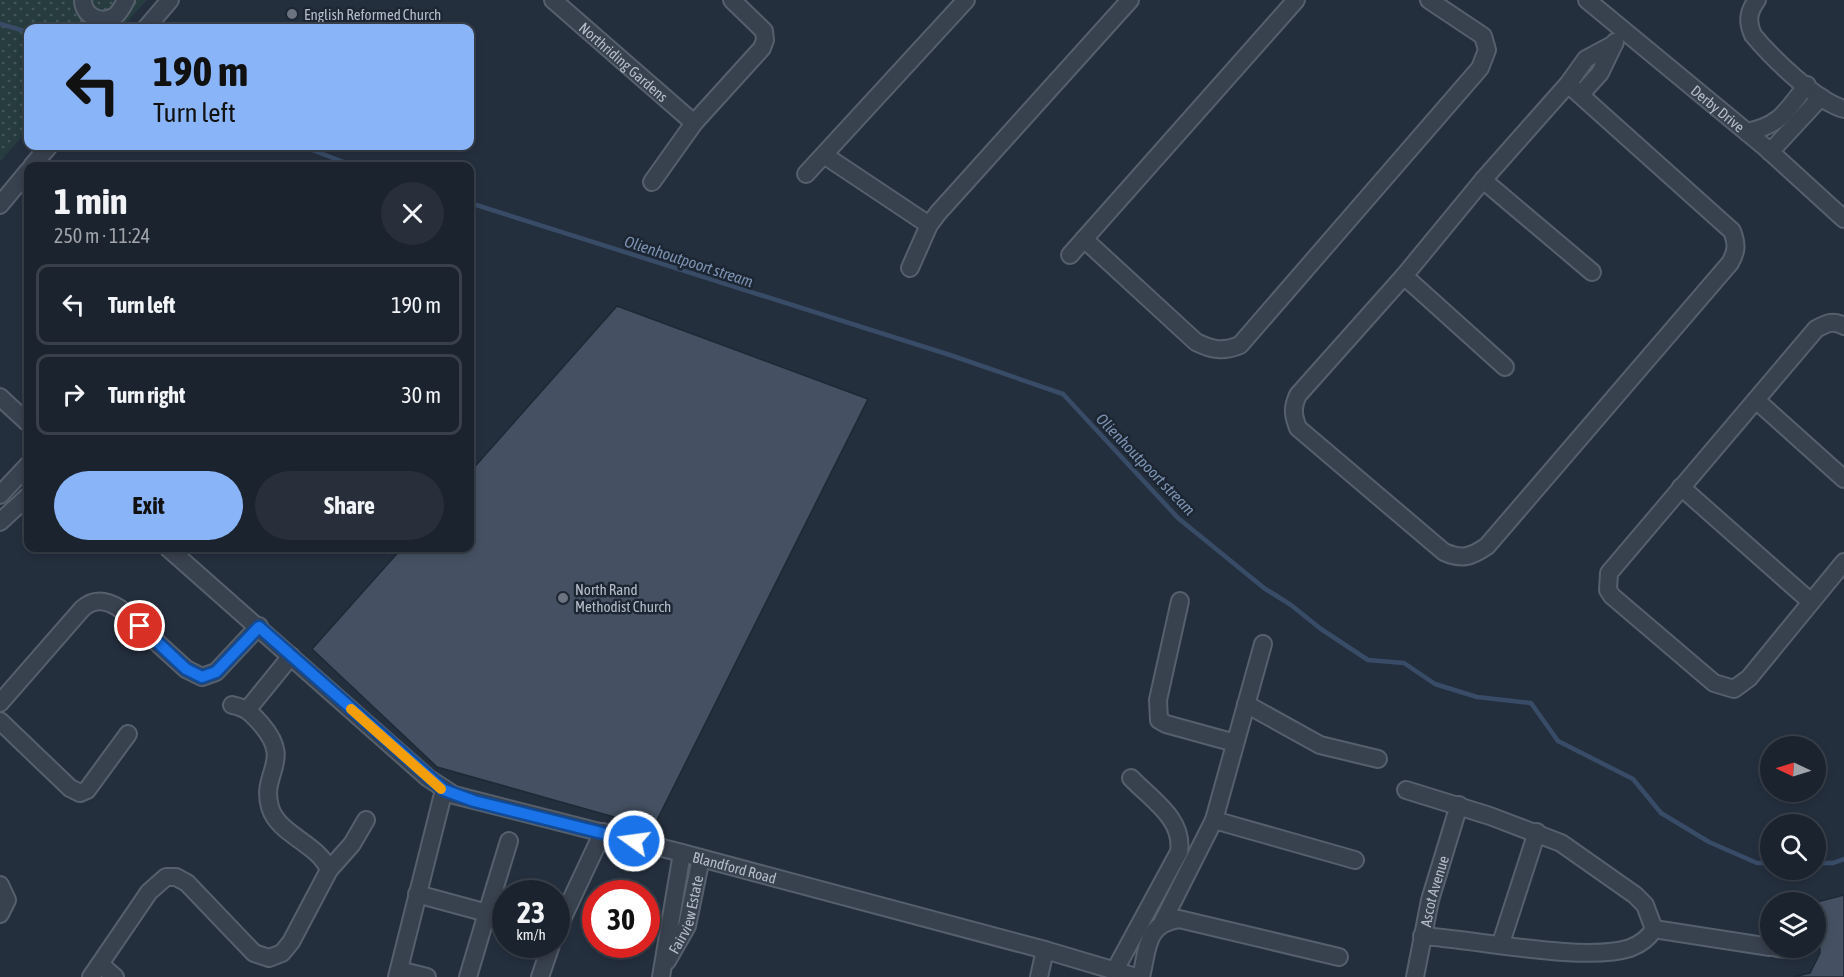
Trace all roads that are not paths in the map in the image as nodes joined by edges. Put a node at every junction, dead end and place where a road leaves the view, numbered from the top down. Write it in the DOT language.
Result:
graph roads {
  1 [pos="83,0"];
  2 [pos="126,0"];
  3 [pos="170,0"];
  4 [pos="553,0"];
  5 [pos="732,0"];
  6 [pos="966,0"];
  7 [pos="1130,0"];
  8 [pos="1296,0"];
  9 [pos="1429,0"];
  10 [pos="1587,0"];
  11 [pos="1757,0"];
  12 [pos="149,24"];
  13 [pos="1625,30"];
  14 [pos="1807,85"];
  15 [pos="1574,89"];
  16 [pos="1821,97"];
  17 [pos="1844,109"];
  18 [pos="694,123"];
  19 [pos="1747,132"];
  20 [pos="46,150"];
  21 [pos="1770,152"];
  22 [pos="824,155"];
  23 [pos="35,162"];
  24 [pos="806,174"];
  25 [pos="24,176"];
  26 [pos="1483,180"];
  27 [pos="652,182"];
  28 [pos="0,205"];
  29 [pos="1844,219"];
  30 [pos="929,225"];
  31 [pos="1084,239"];
  32 [pos="1070,255"];
  33 [pos="910,268"];
  34 [pos="1592,272"];
  35 [pos="1404,276"];
  36 [pos="1844,326"];
  37 [pos="1505,367"];
  38 [pos="0,398"];
  39 [pos="1756,400"];
  40 [pos="24,419"];
  41 [pos="24,469"];
  42 [pos="1844,479"];
  43 [pos="1681,487"];
  44 [pos="0,495"];
  45 [pos="24,500"];
  46 [pos="0,522"];
  47 [pos="173,552"];
  48 [pos="1844,562"];
  49 [pos="1180,601"];
  50 [pos="1811,602"];
  51 [pos="259,627"];
  52 [pos="1263,645"];
  53 [pos="291,656"];
  54 [pos="0,703"];
  55 [pos="1246,704"];
  56 [pos="0,721"];
  57 [pos="128,734"];
  58 [pos="1235,743"];
  59 [pos="1378,759"];
  60 [pos="1131,778"];
  61 [pos="444,790"];
  62 [pos="1406,790"];
  63 [pos="1459,806"];
  64 [pos="366,820"];
  65 [pos="1214,820"];
  66 [pos="603,832"];
  67 [pos="1537,832"];
  68 [pos="509,841"];
  69 [pos="682,853"];
  70 [pos="701,858"];
  71 [pos="1355,860"];
  72 [pos="329,870"];
  73 [pos="0,885"];
  74 [pos="417,894"];
  75 [pos="570,902"];
  76 [pos="487,913"];
  77 [pos="0,914"];
  78 [pos="1163,921"];
  79 [pos="1654,929"];
  80 [pos="1422,936"];
  81 [pos="1501,944"];
  82 [pos="1760,945"];
  83 [pos="1045,950"];
  84 [pos="1339,957"];
  85 [pos="547,958"];
  86 [pos="96,970"];
  87 [pos="1115,970"];
  88 [pos="662,972"];
  89 [pos="398,974"];
  90 [pos="115,977"];
  91 [pos="427,977"];
  92 [pos="468,977"];
  93 [pos="540,977"];
  94 [pos="1039,977"];
  95 [pos="1138,977"];
  96 [pos="1415,977"];
  1 -- 2 [label="street"];
  3 -- 12 [label="street"];
  4 -- 18 [label="street, Northriding Gardens"];
  5 -- 18 [label="street"];
  6 -- 22 [label="street"];
  7 -- 30 [label="street"];
  8 -- 31 [label="street"];
  9 -- 31 [label="street"];
  10 -- 13 [label="street, Derby Drive"];
  11 -- 14 [label="street"];
  13 -- 15 [label="street"];
  13 -- 19 [label="street, Derby Drive"];
  14 -- 16 [label="street"];
  14 -- 19 [label="street"];
  15 -- 26 [label="street"];
  15 -- 35 [label="street"];
  16 -- 17 [label="street"];
  16 -- 21 [label="street"];
  18 -- 27 [label="street"];
  19 -- 21 [label="street, Derby Drive"];
  20 -- 23 [label="street"];
  21 -- 29 [label="street, Derby Drive"];
  22 -- 24 [label="street"];
  22 -- 30 [label="street"];
  25 -- 28 [label="street"];
  26 -- 34 [label="street"];
  26 -- 35 [label="street"];
  30 -- 33 [label="street"];
  31 -- 32 [label="street"];
  35 -- 37 [label="street"];
  36 -- 39 [label="street"];
  38 -- 40 [label="street"];
  39 -- 42 [label="street"];
  39 -- 43 [label="street"];
  41 -- 44 [label="street"];
  43 -- 50 [label="street"];
  43 -- 50 [label="street"];
  45 -- 46 [label="street"];
  47 -- 51 [label="street, Blandford Road"];
  48 -- 50 [label="street"];
  49 -- 58 [label="street"];
  51 -- 53 [label="street, Blandford Road"];
  51 -- 54 [label="street"];
  52 -- 55 [label="street"];
  53 -- 61 [label="street, Blandford Road"];
  53 -- 72 [label="street"];
  55 -- 58 [label="street"];
  55 -- 59 [label="street"];
  56 -- 57 [label="street"];
  58 -- 65 [label="street"];
  60 -- 87 [label="street"];
  61 -- 66 [label="street, Blandford Road"];
  61 -- 74 [label="street"];
  62 -- 63 [label="street"];
  63 -- 67 [label="street"];
  63 -- 80 [label="street, Ascot Avenue"];
  64 -- 72 [label="street"];
  65 -- 71 [label="street"];
  65 -- 78 [label="street"];
  66 -- 69 [label="street, Blandford Road"];
  66 -- 75 [label="street"];
  67 -- 79 [label="street"];
  67 -- 81 [label="street"];
  68 -- 76 [label="street"];
  69 -- 70 [label="street, Blandford Road"];
  69 -- 88 [label="street, Fairview Estate"];
  70 -- 83 [label="street, Blandford Road"];
  70 -- 88 [label="street, Fairview Estate"];
  72 -- 86 [label="street"];
  73 -- 77 [label="street"];
  74 -- 76 [label="street"];
  74 -- 89 [label="street"];
  76 -- 92 [label="street"];
  78 -- 84 [label="street"];
  78 -- 95 [label="street"];
  79 -- 81 [label="street"];
  79 -- 82 [label="street"];
  80 -- 81 [label="street"];
  80 -- 96 [label="street, Ascot Avenue"];
  83 -- 87 [label="street, Blandford Road"];
  83 -- 94 [label="street"];
  85 -- 93 [label="street"];
  86 -- 90 [label="street"];
  87 -- 95 [label="street, Blandford Road"];
  89 -- 91 [label="street"];
}
